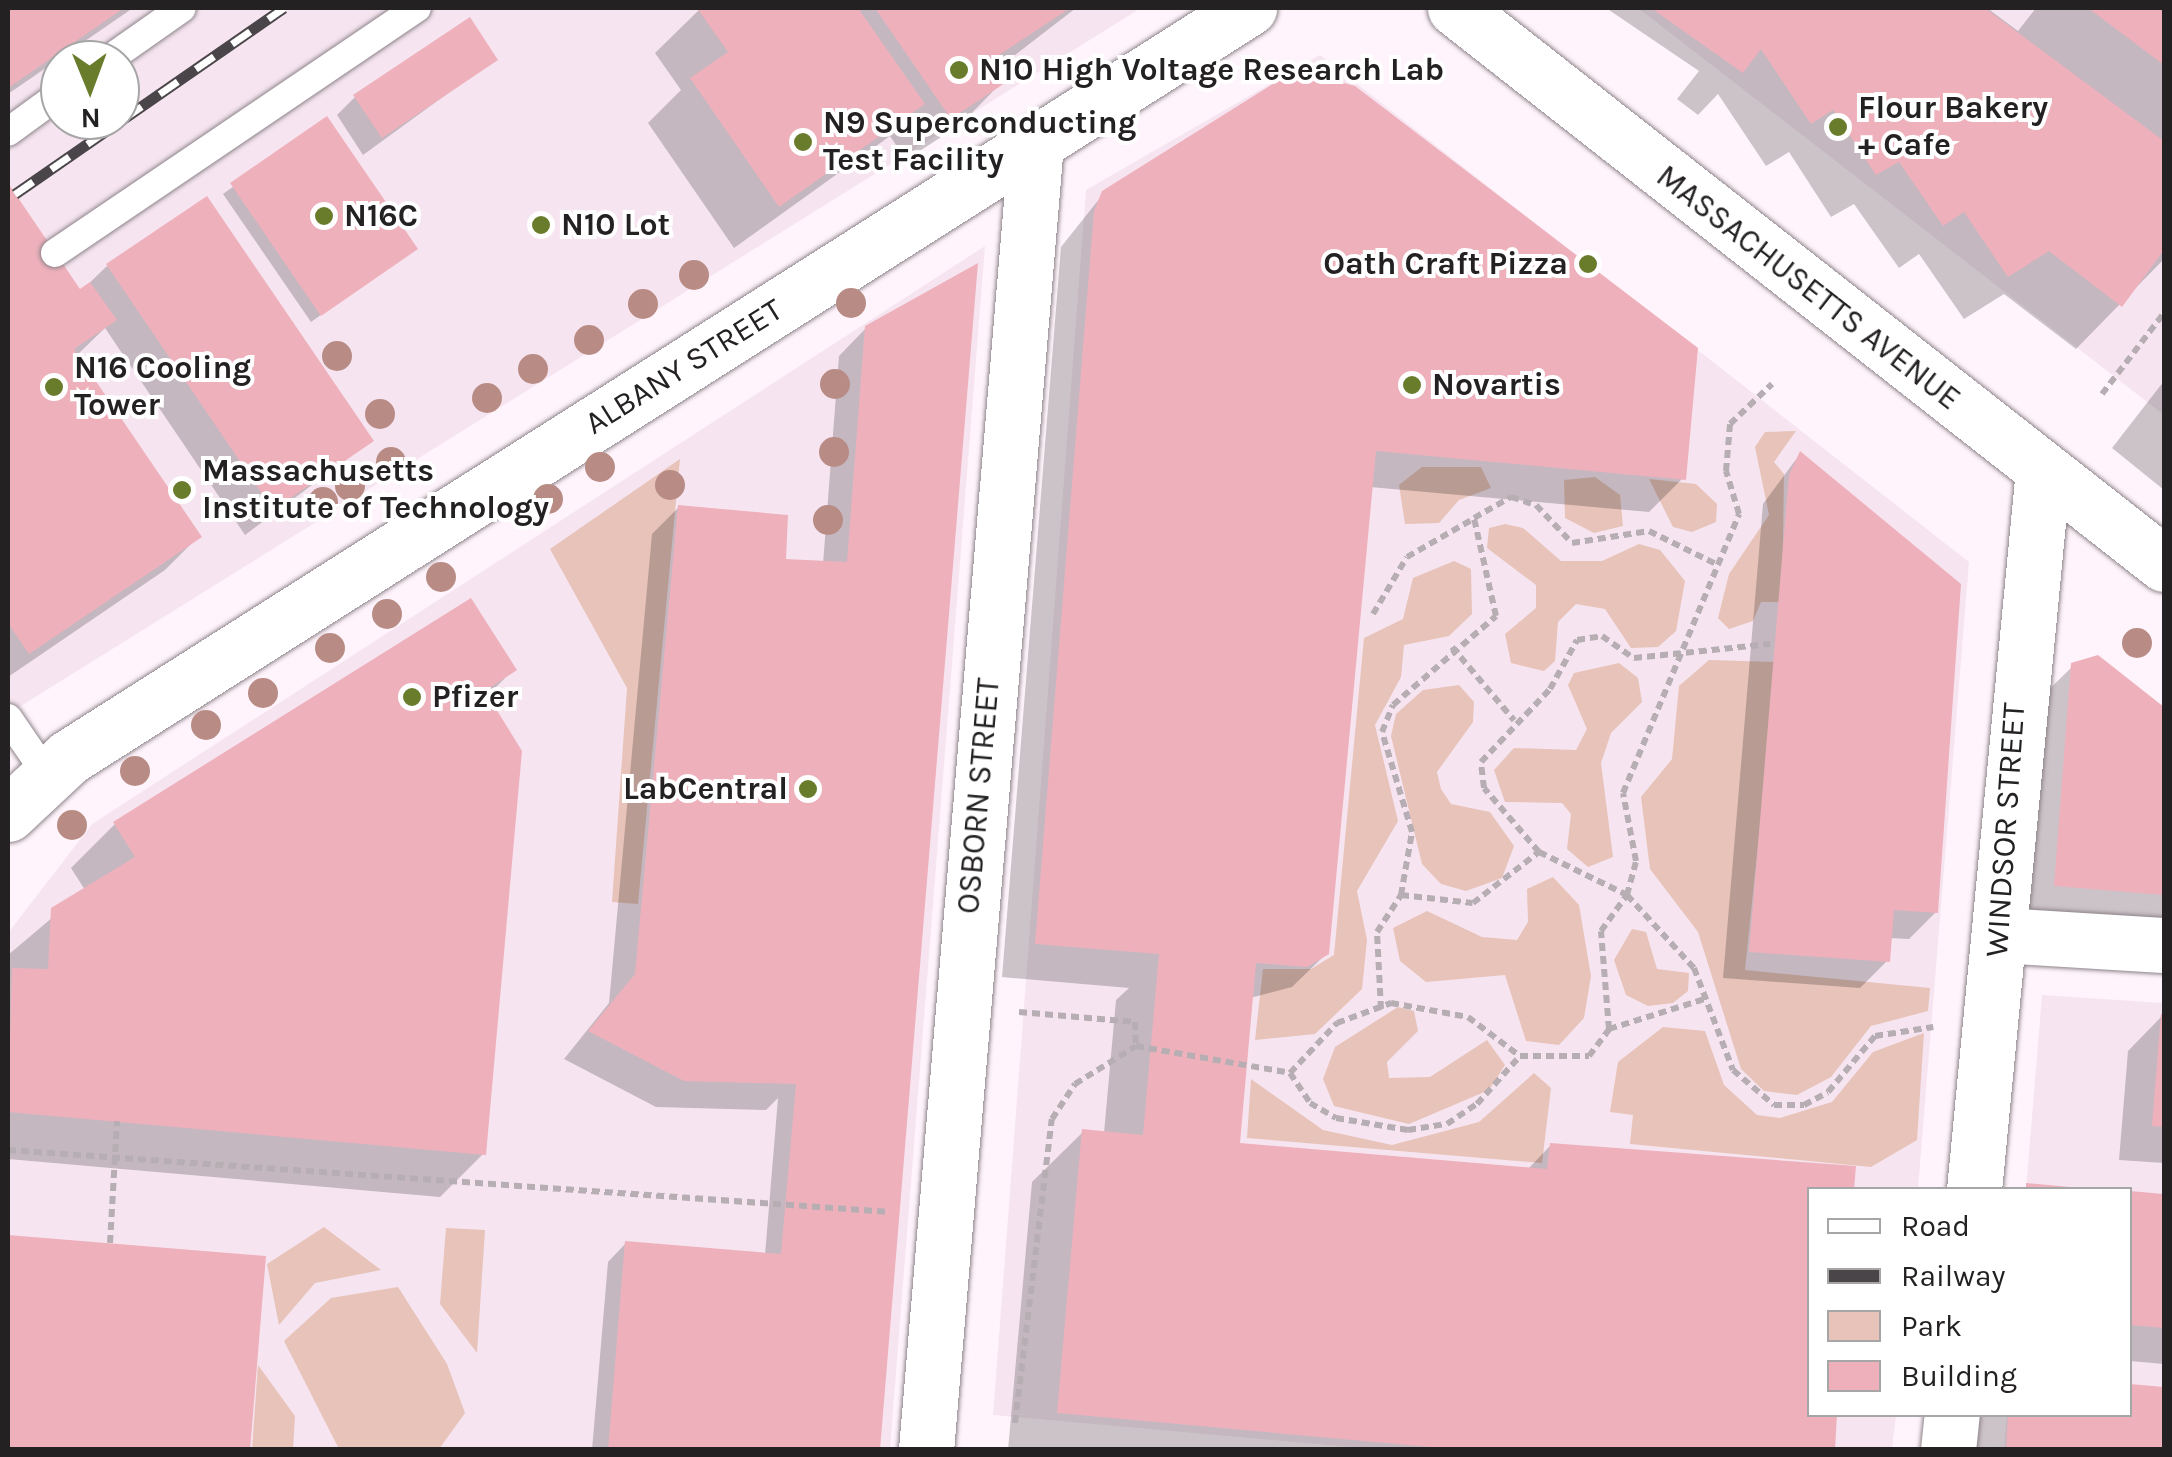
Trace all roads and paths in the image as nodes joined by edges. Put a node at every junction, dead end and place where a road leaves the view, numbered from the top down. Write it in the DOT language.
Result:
graph roads {
  1 [pos="182,8"];
  2 [pos="418,8"];
  3 [pos="1249,8"];
  4 [pos="1455,8"];
  5 [pos="136,40"];
  6 [pos="40,109"];
  7 [pos="8,132"];
  8 [pos="1036,142"];
  9 [pos="55,253"];
  10 [pos="2164,313"];
  11 [pos="1772,384"];
  12 [pos="2102,394"];
  13 [pos="2043,470"];
  14 [pos="1474,518"];
  15 [pos="1716,564"];
  16 [pos="2164,564"];
  17 [pos="1372,614"];
  18 [pos="1770,644"];
  19 [pos="1452,647"];
  20 [pos="1685,656"];
  21 [pos="8,718"];
  22 [pos="1514,720"];
  23 [pos="58,766"];
  24 [pos="8,814"];
  25 [pos="1539,852"];
  26 [pos="1401,895"];
  27 [pos="1627,895"];
  28 [pos="1999,935"];
  29 [pos="2164,945"];
  30 [pos="1708,998"];
  31 [pos="1381,1009"];
  32 [pos="1013,1011"];
  33 [pos="1990,1028"];
  34 [pos="1609,1029"];
  35 [pos="1136,1046"];
  36 [pos="1520,1056"];
  37 [pos="1290,1072"];
  38 [pos="117,1121"];
  39 [pos="8,1150"];
  40 [pos="1974,1187"];
  41 [pos="906,1213"];
  42 [pos="110,1243"];
  43 [pos="1952,1417"];
  44 [pos="1015,1423"];
  45 [pos="926,1450"];
  46 [pos="1948,1450"];
  1 -- 5 [label="lane"];
  2 -- 9 [label="lane"];
  3 -- 8 [label="main road, ALBANY STREET"];
  4 -- 13 [label="main road, MASSACHUSETTS AVENUE"];
  6 -- 7 [label="lane"];
  8 -- 23 [label="main road, ALBANY STREET"];
  8 -- 45 [label="main road, OSBORN STREET"];
  10 -- 12 [label="path"];
  11 -- 15 [label="path"];
  13 -- 16 [label="main road, MASSACHUSETTS AVENUE"];
  13 -- 28 [label="main road, WINDSOR STREET"];
  14 -- 15 [label="path"];
  14 -- 17 [label="path"];
  14 -- 19 [label="path"];
  15 -- 20 [label="path"];
  18 -- 20 [label="path"];
  19 -- 22 [label="path"];
  19 -- 26 [label="path"];
  20 -- 22 [label="path"];
  20 -- 27 [label="path"];
  21 -- 23 [label="lane"];
  22 -- 25 [label="path"];
  23 -- 24 [label="main road, ALBANY STREET"];
  25 -- 26 [label="path"];
  25 -- 27 [label="path"];
  26 -- 31 [label="path"];
  27 -- 30 [label="path"];
  27 -- 34 [label="path"];
  28 -- 29 [label="main road"];
  28 -- 33 [label="main road, WINDSOR STREET"];
  30 -- 33 [label="path"];
  30 -- 34 [label="path"];
  31 -- 36 [label="path"];
  31 -- 37 [label="path"];
  32 -- 35 [label="path"];
  33 -- 40 [label="main road, WINDSOR STREET"];
  34 -- 36 [label="path"];
  35 -- 37 [label="path"];
  35 -- 44 [label="path"];
  36 -- 37 [label="path"];
  38 -- 42 [label="path, bridge"];
  39 -- 41 [label="path"];
  43 -- 46 [label="main road"];
}
